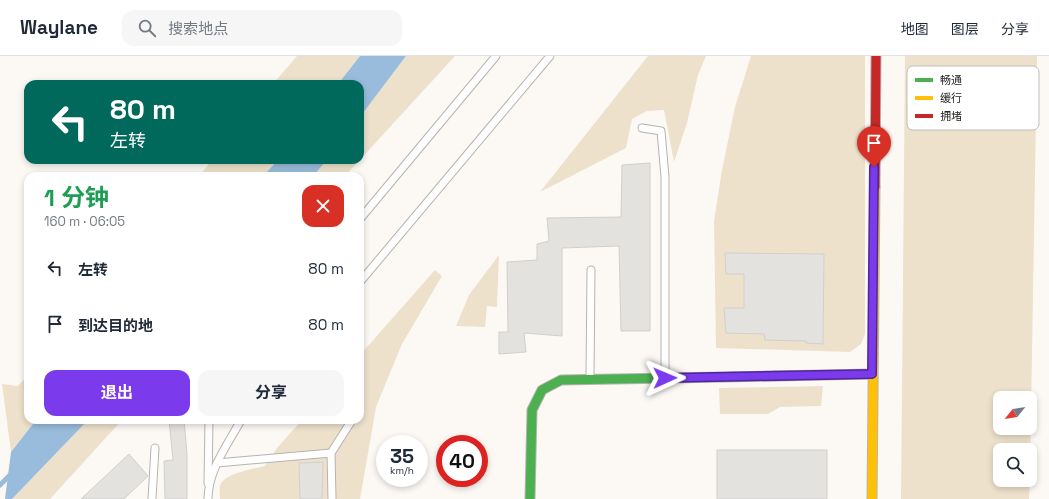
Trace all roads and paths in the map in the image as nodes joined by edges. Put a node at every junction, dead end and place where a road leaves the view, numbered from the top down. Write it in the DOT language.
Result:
graph roads {
  1 [pos="496,56"];
  2 [pos="550,56"];
  3 [pos="876,56"];
  4 [pos="642,128"];
  5 [pos="364,214"];
  6 [pos="591,270"];
  7 [pos="364,277"];
  8 [pos="872,374"];
  9 [pos="665,378"];
  10 [pos="590,379"];
  11 [pos="209,424"];
  12 [pos="239,424"];
  13 [pos="349,424"];
  14 [pos="155,448"];
  15 [pos="331,453"];
  16 [pos="217,463"];
  17 [pos="208,491"];
  18 [pos="150,498"];
  19 [pos="208,499"];
  20 [pos="332,499"];
  21 [pos="530,499"];
  22 [pos="872,499"];
  1 -- 5 [label="lane"];
  2 -- 7 [label="lane"];
  3 -- 8 [label="street"];
  4 -- 9 [label="lane"];
  6 -- 10 [label="lane"];
  8 -- 9 [label="street"];
  8 -- 22 [label="street"];
  9 -- 10 [label="street"];
  10 -- 21 [label="street"];
  11 -- 17 [label="lane"];
  12 -- 16 [label="lane"];
  13 -- 15 [label="lane"];
  14 -- 18 [label="lane"];
  15 -- 16 [label="lane"];
  15 -- 20 [label="lane"];
  16 -- 17 [label="lane"];
  17 -- 19 [label="lane"];
}
